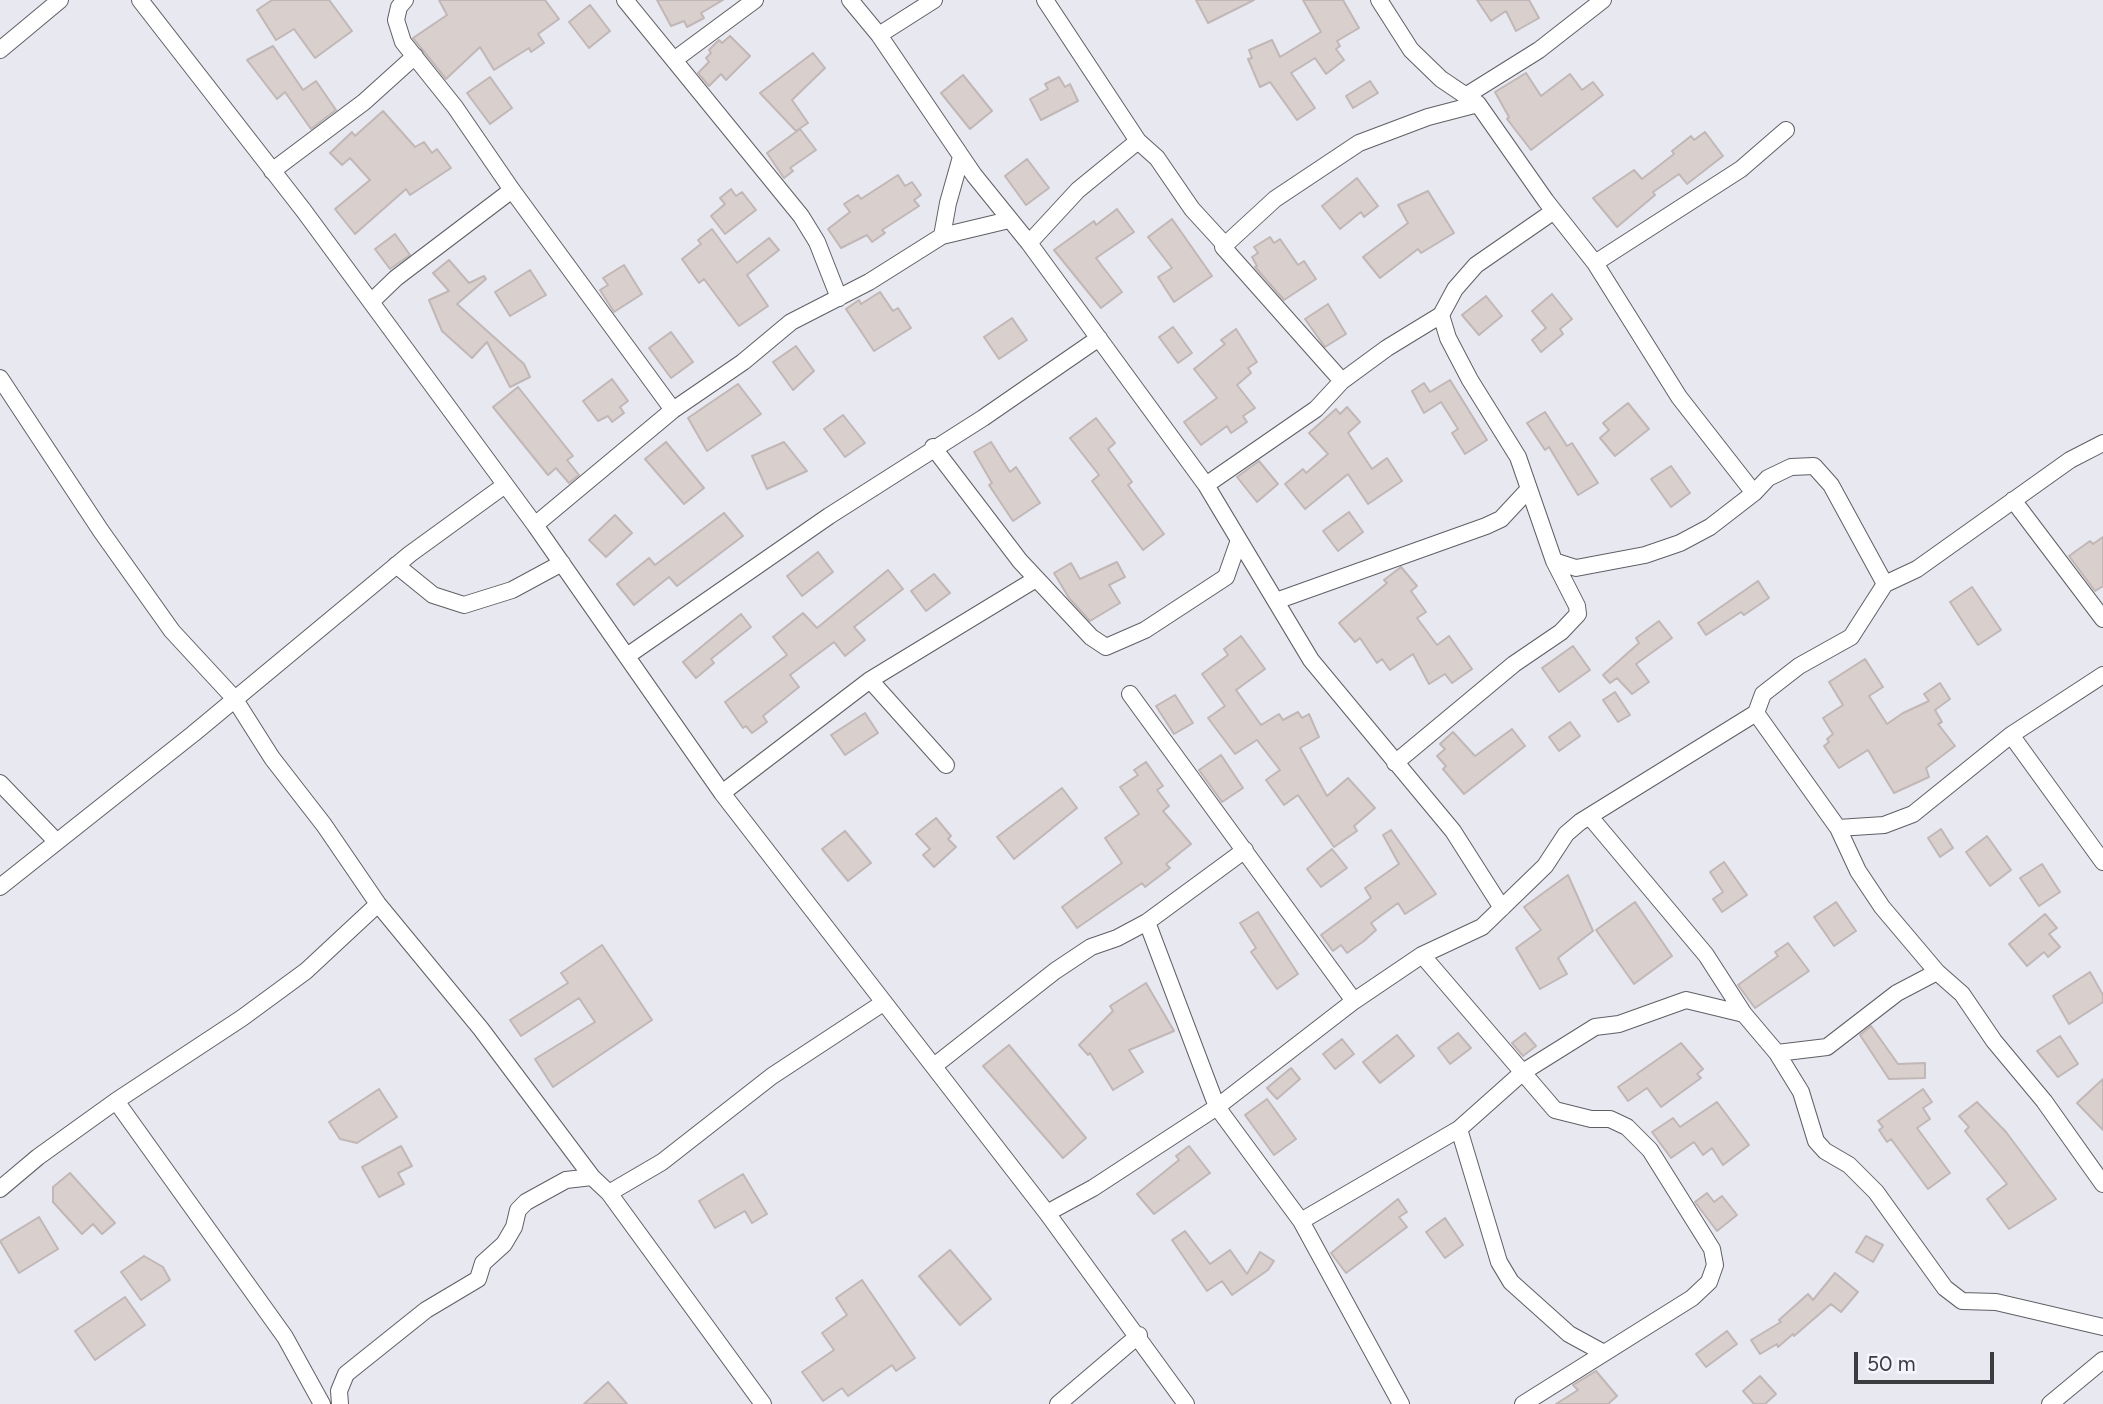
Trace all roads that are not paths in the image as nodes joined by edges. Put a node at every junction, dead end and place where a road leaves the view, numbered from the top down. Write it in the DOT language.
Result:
graph roads {
  1 [pos="60,0"];
  2 [pos="140,0"];
  3 [pos="405,0"];
  4 [pos="625,0"];
  5 [pos="755,0"];
  6 [pos="850,0"];
  7 [pos="934,0"];
  8 [pos="1045,0"];
  9 [pos="1380,0"];
  10 [pos="1603,0"];
  11 [pos="879,35"];
  12 [pos="0,50"];
  13 [pos="415,56"];
  14 [pos="674,60"];
  15 [pos="1472,99"];
  16 [pos="1786,131"];
  17 [pos="1138,141"];
  18 [pos="961,157"];
  19 [pos="272,171"];
  20 [pos="512,190"];
  21 [pos="1555,211"];
  22 [pos="1009,220"];
  23 [pos="942,236"];
  24 [pos="1029,243"];
  25 [pos="1225,245"];
  26 [pos="1595,263"];
  27 [pos="839,298"];
  28 [pos="371,302"];
  29 [pos="1441,316"];
  30 [pos="1098,338"];
  31 [pos="0,378"];
  32 [pos="1342,381"];
  33 [pos="673,410"];
  34 [pos="2103,443"];
  35 [pos="933,447"];
  36 [pos="505,485"];
  37 [pos="1206,485"];
  38 [pos="1528,491"];
  39 [pos="1754,493"];
  40 [pos="2013,500"];
  41 [pos="536,525"];
  42 [pos="1239,540"];
  43 [pos="1554,561"];
  44 [pos="562,563"];
  45 [pos="396,565"];
  46 [pos="1036,579"];
  47 [pos="1885,584"];
  48 [pos="1276,601"];
  49 [pos="2103,619"];
  50 [pos="627,656"];
  51 [pos="2103,675"];
  52 [pos="870,680"];
  53 [pos="1130,694"];
  54 [pos="234,698"];
  55 [pos="1756,713"];
  56 [pos="2011,735"];
  57 [pos="1395,763"];
  58 [pos="946,765"];
  59 [pos="0,783"];
  60 [pos="722,793"];
  61 [pos="1591,818"];
  62 [pos="1839,828"];
  63 [pos="55,841"];
  64 [pos="1245,850"];
  65 [pos="2102,858"];
  66 [pos="0,887"];
  67 [pos="378,904"];
  68 [pos="1502,908"];
  69 [pos="1147,922"];
  70 [pos="1422,955"];
  71 [pos="1937,972"];
  72 [pos="1354,1001"];
  73 [pos="883,1003"];
  74 [pos="1744,1014"];
  75 [pos="1777,1053"];
  76 [pos="934,1066"];
  77 [pos="1524,1072"];
  78 [pos="116,1101"];
  79 [pos="1217,1107"];
  80 [pos="1459,1129"];
  81 [pos="592,1177"];
  82 [pos="2103,1184"];
  83 [pos="0,1189"];
  84 [pos="609,1193"];
  85 [pos="1047,1213"];
  86 [pos="1301,1221"];
  87 [pos="2103,1327"];
  88 [pos="1139,1335"];
  89 [pos="1602,1352"];
  90 [pos="2103,1360"];
  91 [pos="322,1404"];
  92 [pos="340,1404"];
  93 [pos="763,1404"];
  94 [pos="1058,1404"];
  95 [pos="1186,1404"];
  96 [pos="1401,1404"];
  97 [pos="1523,1404"];
  98 [pos="2050,1404"];
  1 -- 12 [label="street"];
  2 -- 19 [label="street"];
  3 -- 13 [label="street"];
  4 -- 14 [label="street"];
  5 -- 14 [label="street"];
  6 -- 11 [label="street"];
  7 -- 11 [label="street"];
  8 -- 17 [label="street"];
  9 -- 15 [label="street"];
  10 -- 15 [label="street"];
  11 -- 18 [label="street"];
  13 -- 19 [label="street"];
  13 -- 20 [label="street"];
  14 -- 27 [label="street"];
  15 -- 21 [label="street"];
  15 -- 25 [label="street"];
  16 -- 26 [label="street"];
  17 -- 24 [label="street"];
  17 -- 25 [label="street"];
  18 -- 22 [label="street"];
  18 -- 23 [label="street"];
  19 -- 28 [label="street"];
  20 -- 28 [label="street"];
  20 -- 33 [label="street"];
  21 -- 26 [label="street"];
  21 -- 29 [label="street"];
  22 -- 23 [label="street"];
  22 -- 24 [label="street"];
  23 -- 27 [label="street"];
  24 -- 30 [label="street"];
  25 -- 32 [label="street"];
  26 -- 39 [label="street"];
  27 -- 33 [label="street"];
  28 -- 36 [label="street"];
  29 -- 32 [label="street"];
  29 -- 38 [label="street"];
  30 -- 35 [label="street"];
  30 -- 37 [label="street"];
  31 -- 54 [label="street"];
  32 -- 37 [label="street"];
  33 -- 41 [label="street"];
  34 -- 40 [label="street"];
  35 -- 46 [label="street"];
  35 -- 50 [label="street"];
  36 -- 41 [label="street"];
  36 -- 45 [label="street"];
  37 -- 42 [label="street"];
  38 -- 43 [label="street"];
  38 -- 48 [label="street"];
  39 -- 43 [label="street"];
  39 -- 47 [label="street"];
  40 -- 47 [label="street"];
  40 -- 49 [label="street"];
  41 -- 44 [label="street"];
  42 -- 46 [label="street"];
  42 -- 48 [label="street"];
  43 -- 57 [label="street"];
  44 -- 45 [label="street"];
  44 -- 50 [label="street"];
  45 -- 54 [label="street"];
  46 -- 52 [label="street"];
  47 -- 55 [label="street"];
  48 -- 57 [label="street"];
  50 -- 60 [label="street"];
  51 -- 56 [label="street"];
  52 -- 58 [label="street"];
  52 -- 60 [label="street"];
  53 -- 64 [label="street"];
  54 -- 63 [label="street"];
  54 -- 67 [label="street"];
  55 -- 61 [label="street"];
  55 -- 62 [label="street"];
  56 -- 62 [label="street"];
  56 -- 65 [label="street"];
  57 -- 68 [label="street"];
  59 -- 63 [label="street"];
  60 -- 73 [label="street"];
  61 -- 68 [label="street"];
  61 -- 74 [label="street"];
  62 -- 71 [label="street"];
  63 -- 66 [label="street"];
  64 -- 69 [label="street"];
  64 -- 72 [label="street"];
  67 -- 78 [label="street"];
  67 -- 81 [label="street"];
  68 -- 70 [label="street"];
  69 -- 76 [label="street"];
  69 -- 79 [label="street"];
  70 -- 72 [label="street"];
  70 -- 77 [label="street"];
  71 -- 75 [label="street"];
  71 -- 82 [label="street"];
  72 -- 79 [label="street"];
  73 -- 76 [label="street"];
  73 -- 84 [label="street"];
  74 -- 75 [label="street"];
  74 -- 77 [label="street"];
  75 -- 87 [label="street"];
  76 -- 85 [label="street"];
  77 -- 80 [label="street"];
  77 -- 89 [label="street"];
  78 -- 83 [label="street"];
  78 -- 91 [label="street"];
  79 -- 85 [label="street"];
  79 -- 86 [label="street"];
  80 -- 86 [label="street"];
  80 -- 89 [label="street"];
  81 -- 84 [label="street"];
  81 -- 92 [label="street"];
  84 -- 93 [label="street"];
  85 -- 88 [label="street"];
  86 -- 96 [label="street"];
  88 -- 94 [label="street"];
  88 -- 95 [label="street"];
  89 -- 97 [label="street"];
  90 -- 98 [label="street"];
}
